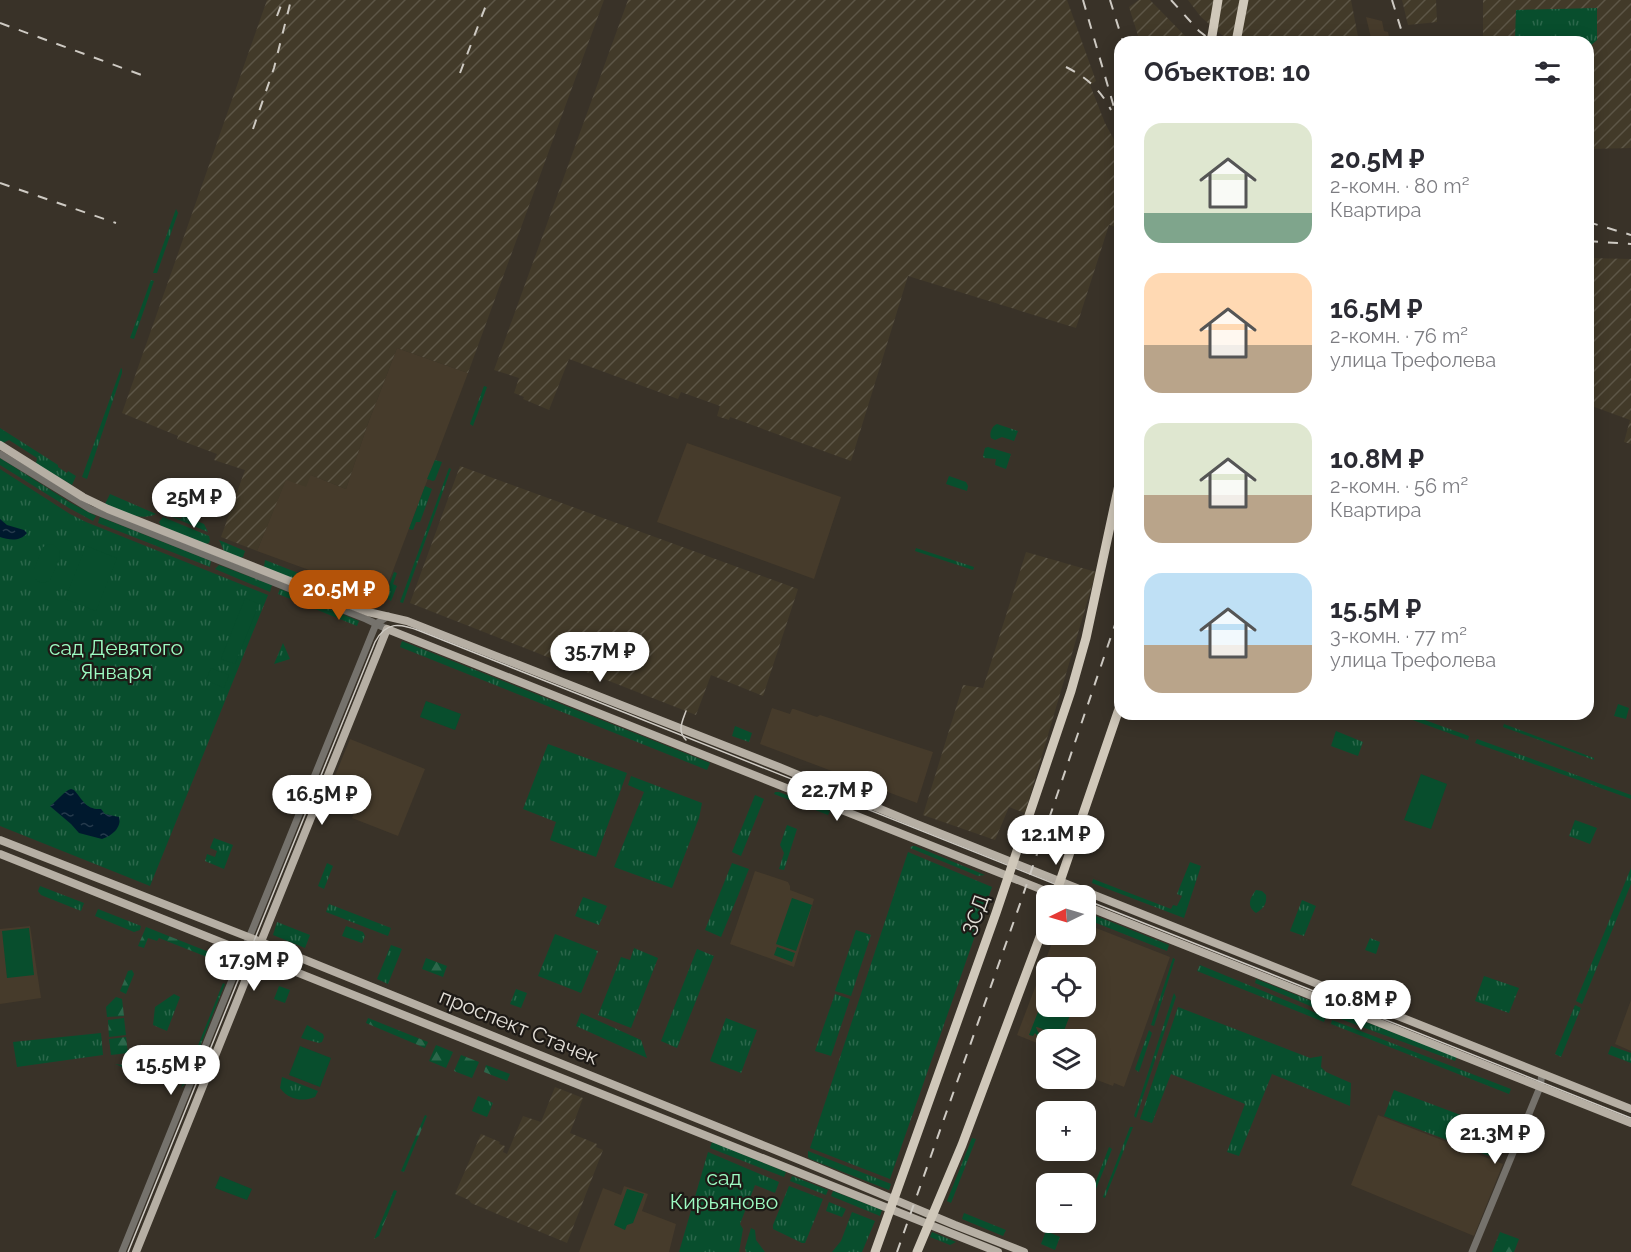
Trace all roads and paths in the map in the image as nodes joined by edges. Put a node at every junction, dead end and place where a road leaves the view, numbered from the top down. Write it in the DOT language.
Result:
graph roads {
  1 [pos="1218,0"];
  2 [pos="1244,0"];
  3 [pos="1212,36"];
  4 [pos="1237,36"];
  5 [pos="0,445"];
  6 [pos="0,454"];
  7 [pos="1114,508"];
  8 [pos="388,616"];
  9 [pos="376,624"];
  10 [pos="387,629"];
  11 [pos="1115,720"];
  12 [pos="0,840"];
  13 [pos="0,854"];
  14 [pos="1061,885"];
  15 [pos="1036,888"];
  16 [pos="1096,910"];
  17 [pos="249,937"];
  18 [pos="261,942"];
  19 [pos="1037,945"];
  20 [pos="243,950"];
  21 [pos="255,955"];
  22 [pos="1542,1074"];
  23 [pos="1555,1079"];
  24 [pos="1544,1088"];
  25 [pos="1631,1109"];
  26 [pos="1631,1123"];
  27 [pos="122,1252"];
  28 [pos="136,1252"];
  29 [pos="875,1252"];
  30 [pos="917,1252"];
  31 [pos="998,1252"];
  32 [pos="1024,1252"];
  33 [pos="1472,1252"];
  1 -- 3 [label="highway, bridge"];
  2 -- 4 [label="highway"];
  5 -- 8 [label="main road"];
  6 -- 9 [label="street"];
  7 -- 29 [label="highway, ЗСД, bridge"];
  8 -- 9 [label="street"];
  8 -- 22 [label="main road"];
  9 -- 10 [label="street"];
  9 -- 17 [label="street"];
  10 -- 15 [label="main road"];
  10 -- 18 [label="main road"];
  11 -- 14 [label="highway, bridge"];
  12 -- 17 [label="main road, проспект Стачек"];
  13 -- 20 [label="main road, проспект Стачек"];
  16 -- 24 [label="main road"];
  17 -- 18 [label="main road, проспект Стачек"];
  17 -- 20 [label="street"];
  18 -- 21 [label="main road"];
  18 -- 32 [label="main road, проспект Стачек"];
  19 -- 30 [label="highway, bridge"];
  20 -- 21 [label="main road, проспект Стачек"];
  20 -- 27 [label="street"];
  21 -- 28 [label="main road"];
  21 -- 31 [label="main road, проспект Стачек"];
  22 -- 23 [label="main road"];
  22 -- 24 [label="street"];
  23 -- 24 [label="street"];
  23 -- 25 [label="main road"];
  24 -- 26 [label="main road"];
  24 -- 33 [label="street"];
}
